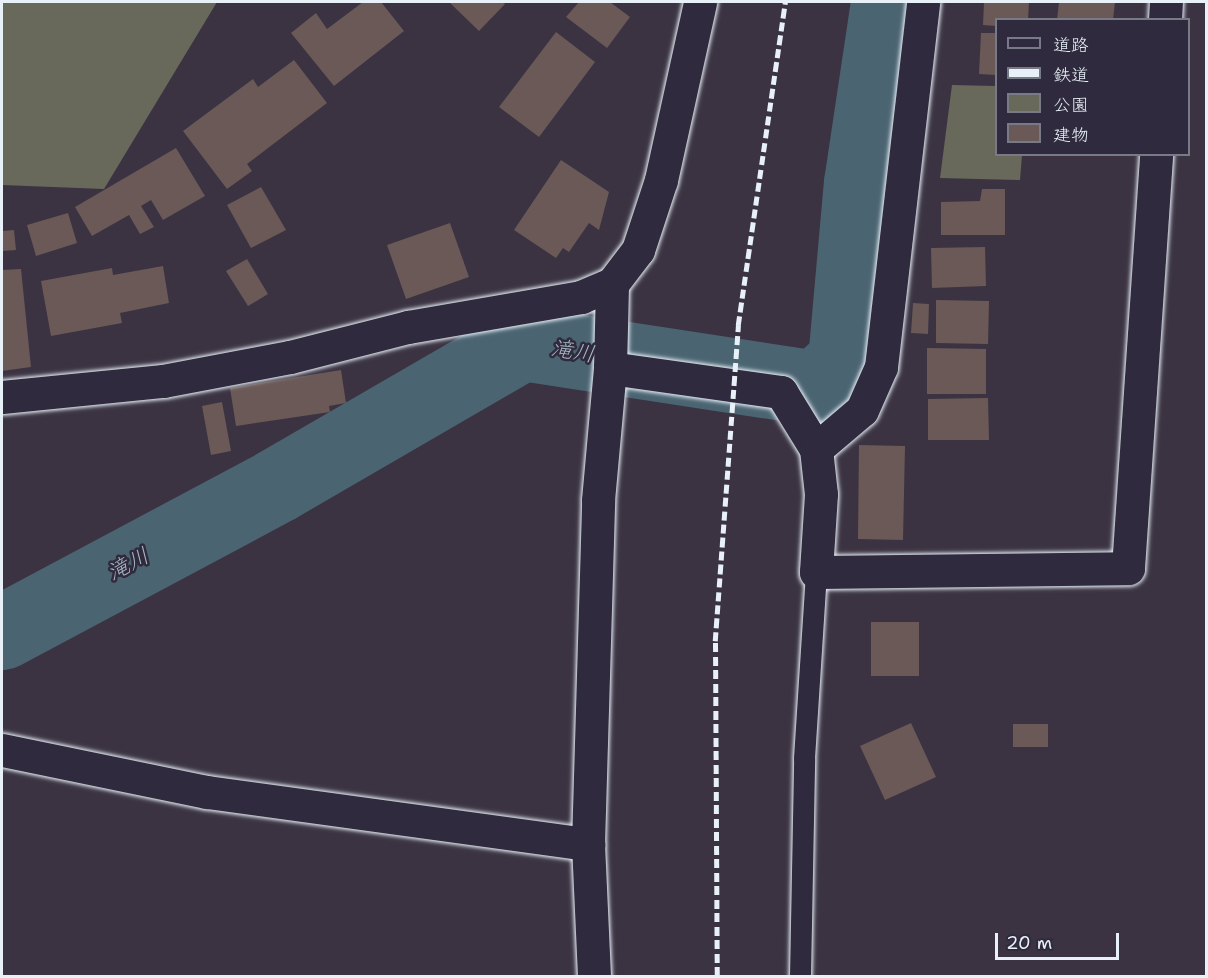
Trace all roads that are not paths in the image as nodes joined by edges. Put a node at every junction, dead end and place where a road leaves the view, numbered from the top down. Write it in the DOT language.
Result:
graph roads {
  1 [pos="700,2"];
  2 [pos="923,2"];
  3 [pos="1166,2"];
  4 [pos="1164,18"];
  5 [pos="1156,156"];
  6 [pos="612,284"];
  7 [pos="609,368"];
  8 [pos="2,397"];
  9 [pos="816,448"];
  10 [pos="816,572"];
  11 [pos="2,750"];
  12 [pos="588,844"];
  13 [pos="594,976"];
  14 [pos="800,976"];
  1 -- 6 [label="street"];
  2 -- 9 [label="street"];
  3 -- 4 [label="street"];
  5 -- 10 [label="street"];
  6 -- 7 [label="street"];
  6 -- 8 [label="street"];
  7 -- 9 [label="street"];
  7 -- 12 [label="street"];
  9 -- 10 [label="street"];
  10 -- 14 [label="lane"];
  11 -- 12 [label="street"];
  12 -- 13 [label="street"];
}
